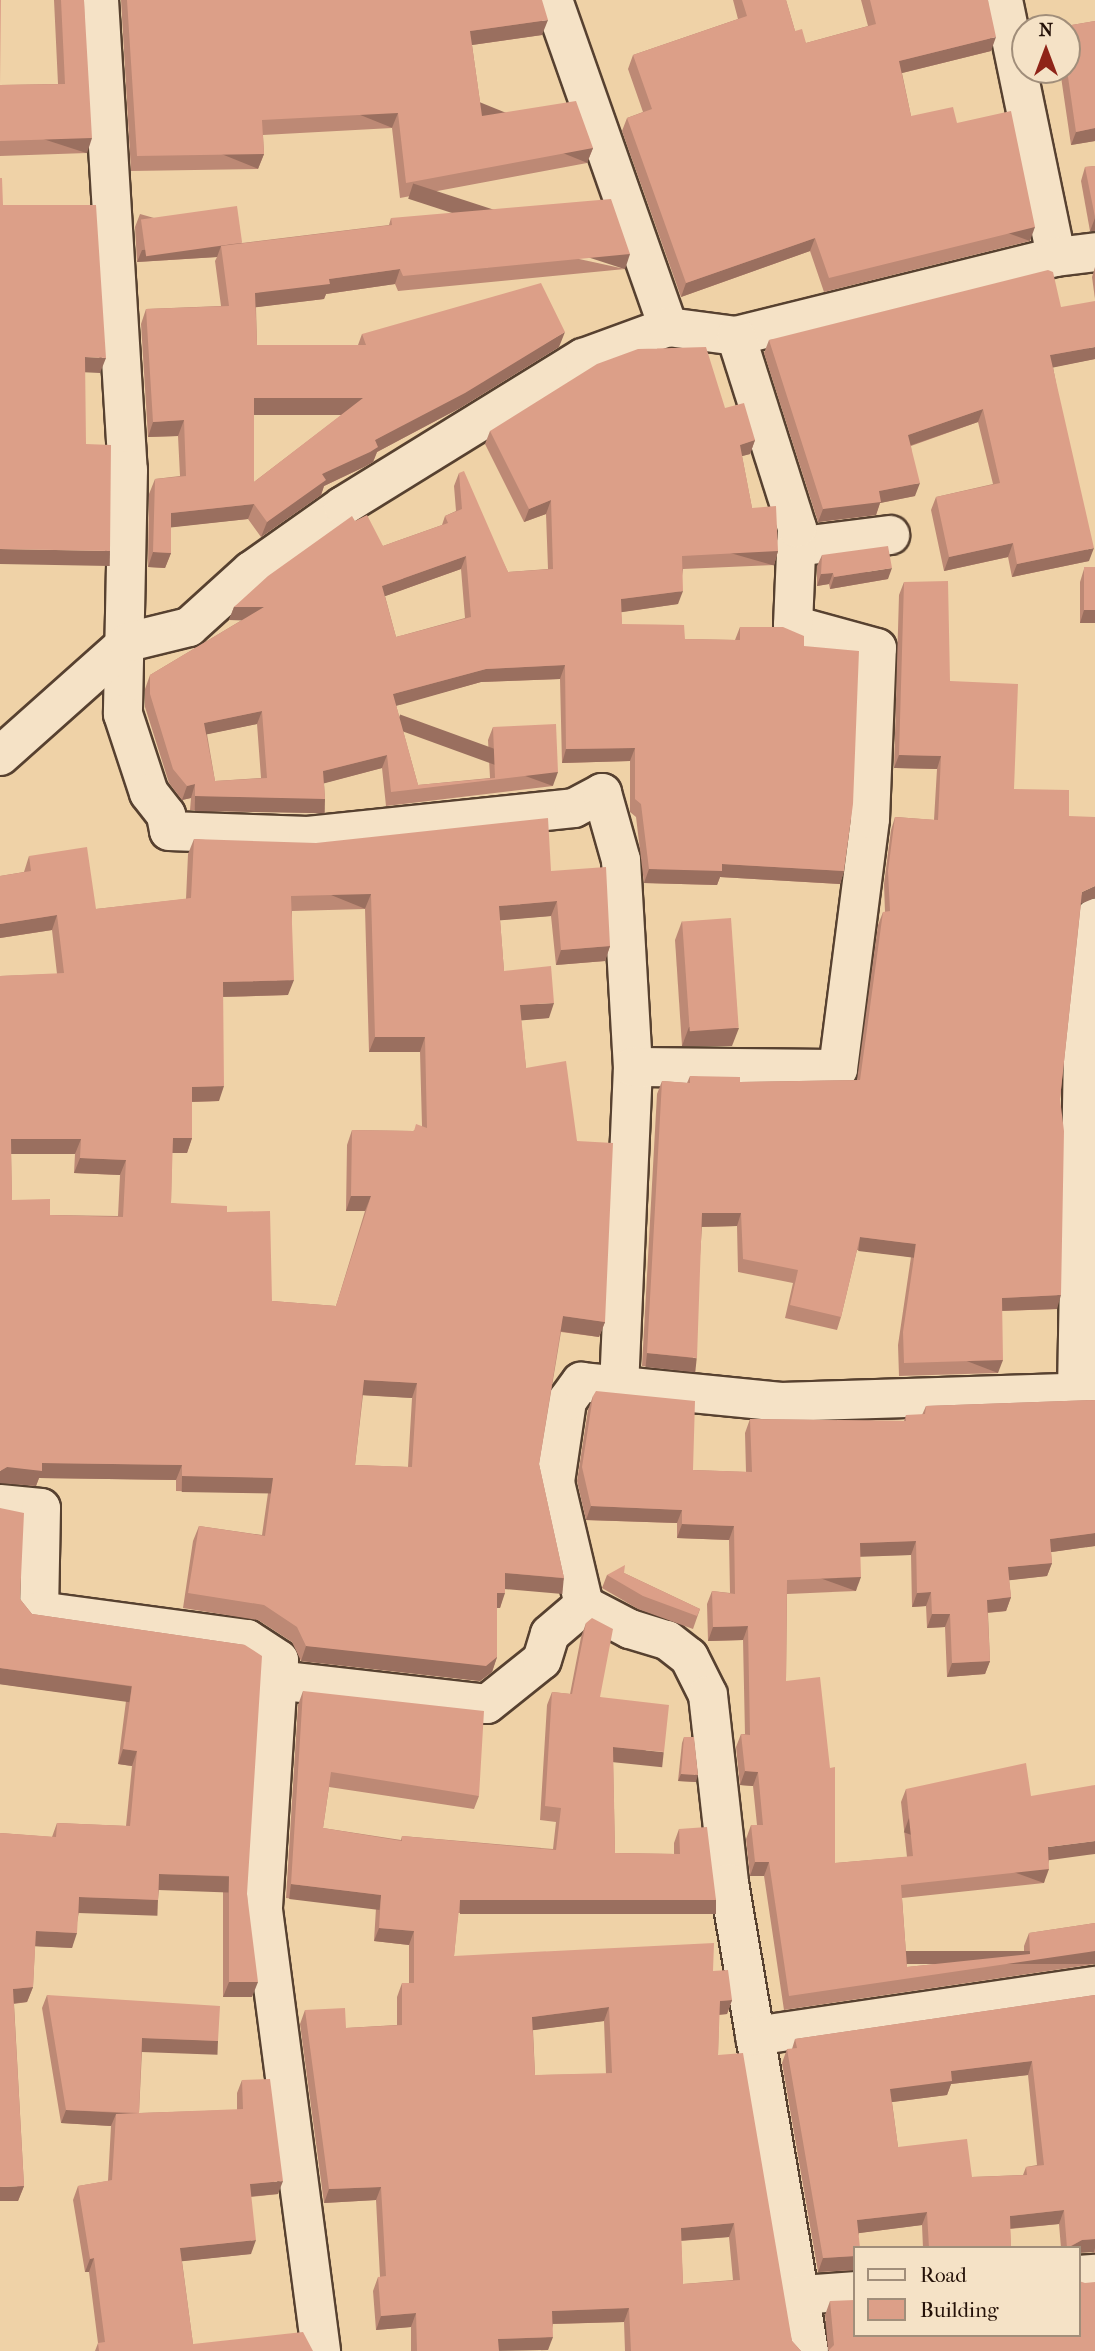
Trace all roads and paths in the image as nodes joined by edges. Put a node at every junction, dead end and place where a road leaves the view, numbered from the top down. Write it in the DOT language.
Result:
graph roads {
  1 [pos="99,0"];
  2 [pos="553,0"];
  3 [pos="1003,0"];
  4 [pos="1095,252"];
  5 [pos="1056,257"];
  6 [pos="668,327"];
  7 [pos="736,336"];
  8 [pos="890,535"];
  9 [pos="795,547"];
  10 [pos="128,642"];
  11 [pos="0,756"];
  12 [pos="1095,918"];
  13 [pos="633,1068"];
  14 [pos="619,1388"];
  15 [pos="1086,1393"];
  16 [pos="0,1504"];
  17 [pos="584,1605"];
  18 [pos="276,1680"];
  19 [pos="1095,1986"];
  20 [pos="755,2036"];
  21 [pos="853,2291"];
  22 [pos="801,2295"];
  23 [pos="321,2351"];
  24 [pos="809,2351"];
  1 -- 10 [label="street"];
  2 -- 6 [label="street"];
  3 -- 5 [label="street"];
  4 -- 5 [label="street"];
  5 -- 7 [label="street"];
  6 -- 7 [label="street"];
  6 -- 10 [label="street"];
  7 -- 9 [label="street"];
  8 -- 9 [label="street"];
  9 -- 13 [label="street"];
  10 -- 11 [label="street"];
  10 -- 13 [label="street"];
  12 -- 15 [label="street"];
  13 -- 14 [label="street"];
  14 -- 15 [label="street"];
  14 -- 17 [label="street"];
  16 -- 18 [label="street"];
  17 -- 18 [label="street"];
  17 -- 20 [label="street"];
  18 -- 23 [label="street"];
  19 -- 20 [label="street"];
  20 -- 22 [label="street"];
  21 -- 22 [label="street"];
  22 -- 24 [label="street"];
}
